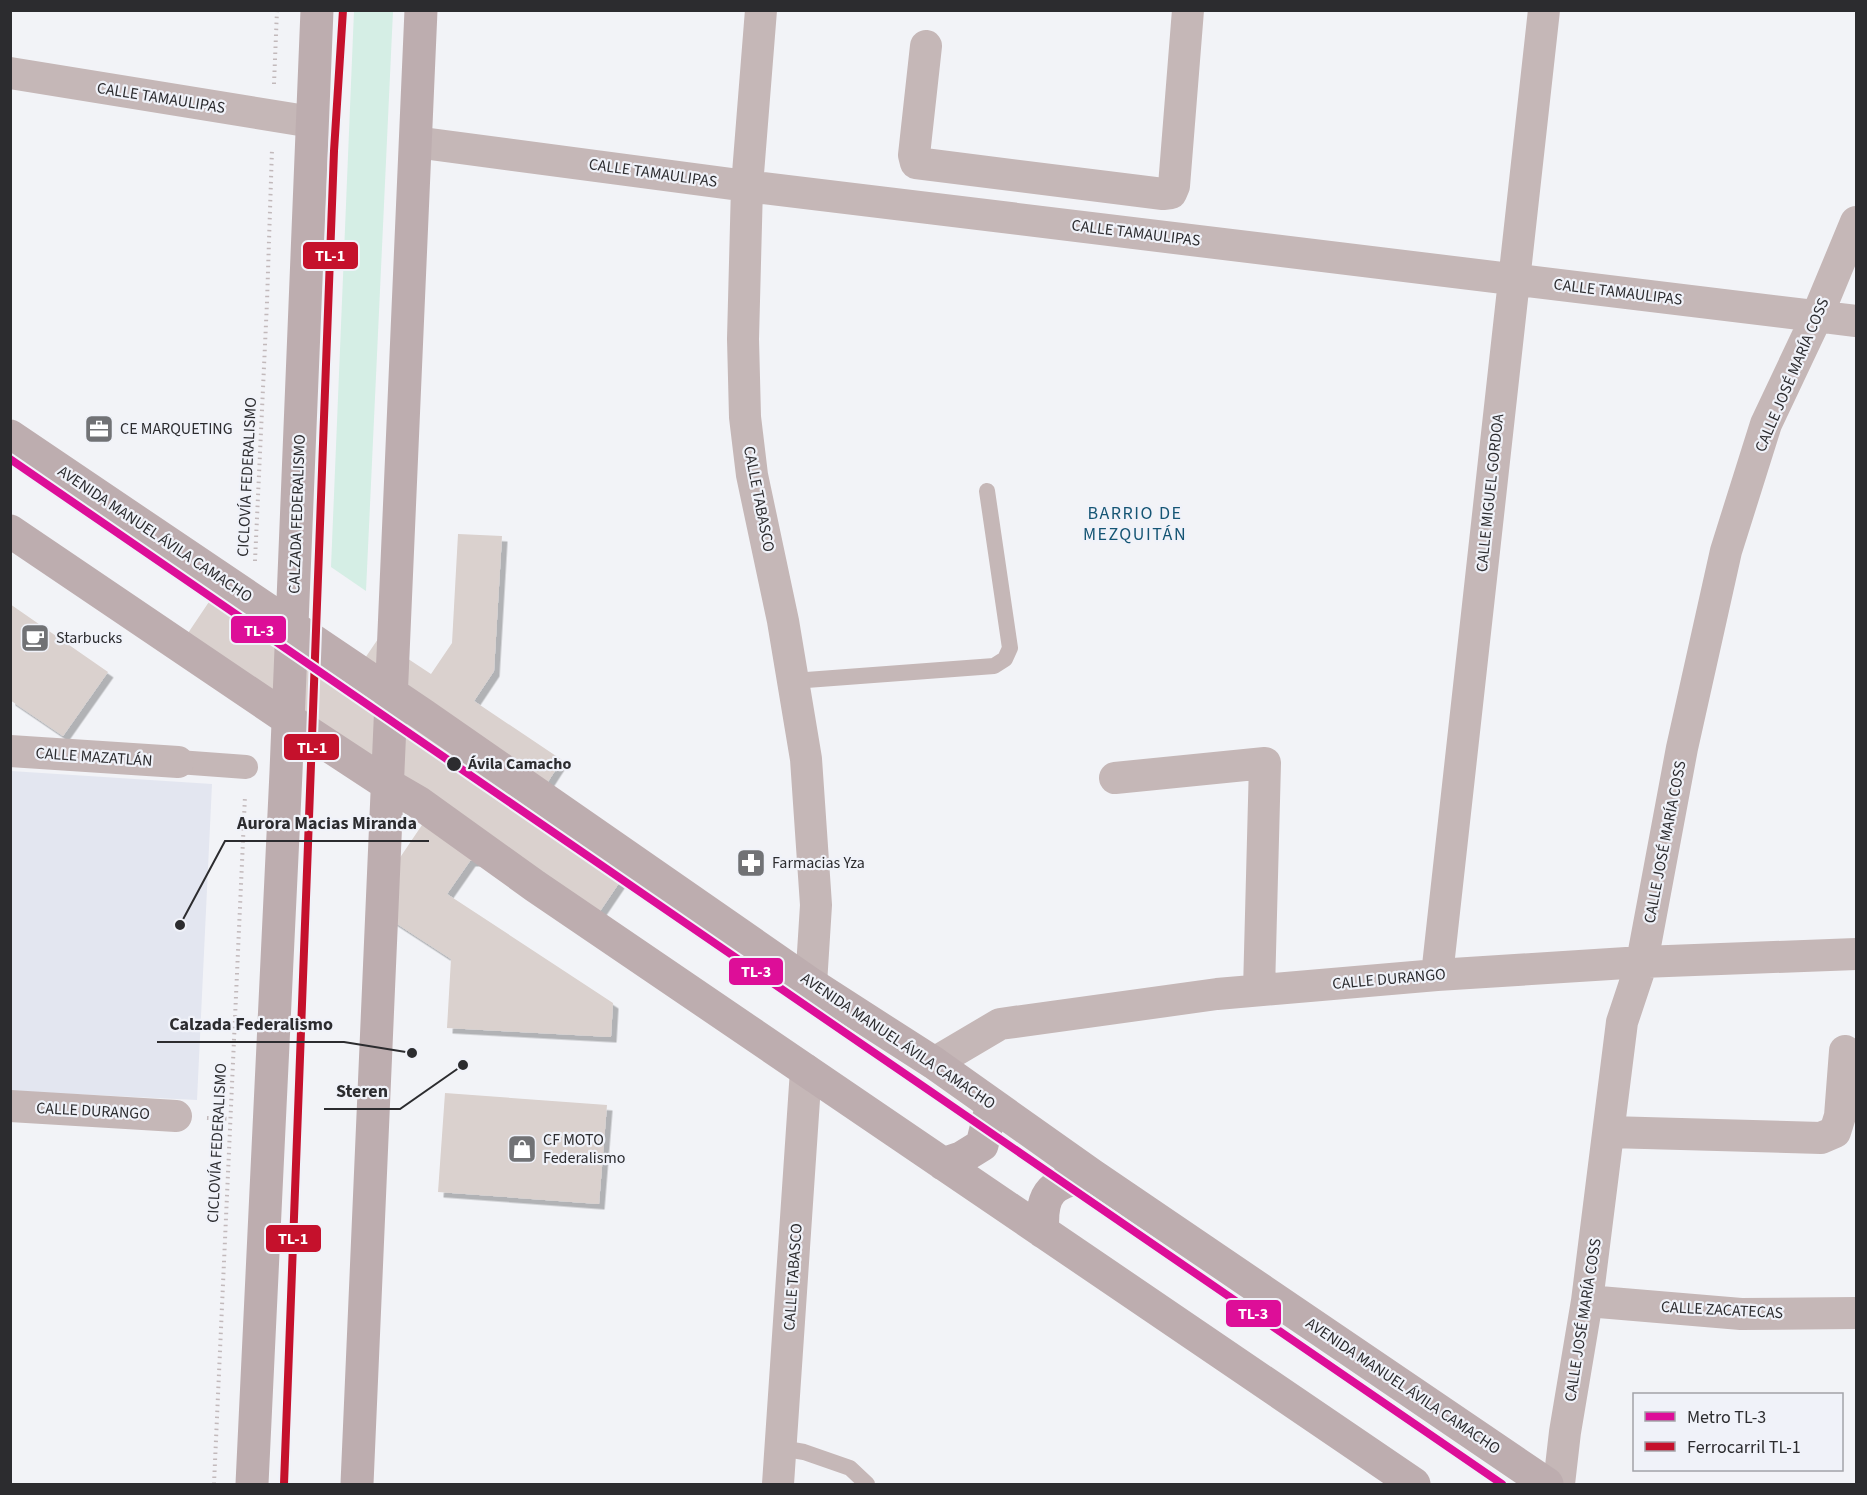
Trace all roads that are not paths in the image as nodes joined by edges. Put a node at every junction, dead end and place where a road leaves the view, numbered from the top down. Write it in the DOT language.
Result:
graph roads {
  1 [pos="317,10"];
  2 [pos="422,10"];
  3 [pos="761,10"];
  4 [pos="1188,10"];
  5 [pos="1544,10"];
  6 [pos="926,46"];
  7 [pos="10,74"];
  8 [pos="312,122"];
  9 [pos="415,142"];
  10 [pos="747,186"];
  11 [pos="1857,222"];
  12 [pos="1514,280"];
  13 [pos="1817,316"];
  14 [pos="1857,321"];
  15 [pos="10,436"];
  16 [pos="987,491"];
  17 [pos="10,531"];
  18 [pos="292,626"];
  19 [pos="793,681"];
  20 [pos="391,694"];
  21 [pos="288,719"];
  22 [pos="10,751"];
  23 [pos="178,762"];
  24 [pos="246,767"];
  25 [pos="1115,778"];
  26 [pos="387,784"];
  27 [pos="1857,954"];
  28 [pos="1642,962"];
  29 [pos="1437,975"];
  30 [pos="811,984"];
  31 [pos="1259,990"];
  32 [pos="1845,1051"];
  33 [pos="934,1064"];
  34 [pos="806,1070"];
  35 [pos="992,1104"];
  36 [pos="10,1106"];
  37 [pos="176,1116"];
  38 [pos="1609,1132"];
  39 [pos="943,1164"];
  40 [pos="1092,1174"];
  41 [pos="1043,1232"];
  42 [pos="1587,1301"];
  43 [pos="1857,1313"];
  44 [pos="781,1448"];
  45 [pos="252,1485"];
  46 [pos="357,1485"];
  47 [pos="778,1485"];
  48 [pos="867,1485"];
  49 [pos="1414,1485"];
  50 [pos="1547,1485"];
  51 [pos="1560,1485"];
  1 -- 8 [label="main road, CALZADA FEDERALISMO"];
  2 -- 9 [label="main road"];
  3 -- 10 [label="street, CALLE TABASCO"];
  4 -- 6 [label="street"];
  5 -- 12 [label="street, CALLE MIGUEL GORDOA"];
  7 -- 8 [label="street, CALLE TAMAULIPAS"];
  8 -- 18 [label="main road, CALZADA FEDERALISMO"];
  9 -- 10 [label="street, CALLE TAMAULIPAS"];
  9 -- 20 [label="main road"];
  10 -- 12 [label="street, CALLE TAMAULIPAS"];
  10 -- 19 [label="street, CALLE TABASCO"];
  11 -- 13 [label="street, CALLE JOSÉ MARÍA COSS"];
  12 -- 13 [label="street, CALLE TAMAULIPAS"];
  12 -- 29 [label="street, CALLE MIGUEL GORDOA"];
  13 -- 14 [label="street, CALLE TAMAULIPAS"];
  13 -- 28 [label="street, CALLE JOSÉ MARÍA COSS"];
  15 -- 18 [label="main road, AVENIDA MANUEL ÁVILA CAMACHO"];
  16 -- 19 [label="lane"];
  17 -- 21 [label="main road"];
  18 -- 20 [label="main road, AVENIDA MANUEL ÁVILA CAMACHO"];
  18 -- 21 [label="main road, CALZADA FEDERALISMO"];
  19 -- 30 [label="street, CALLE TABASCO"];
  20 -- 26 [label="main road"];
  20 -- 30 [label="main road, AVENIDA MANUEL ÁVILA CAMACHO"];
  21 -- 26 [label="main road"];
  21 -- 45 [label="main road, CALZADA FEDERALISMO"];
  22 -- 23 [label="street, CALLE MAZATLÁN"];
  23 -- 24 [label="street"];
  25 -- 31 [label="street"];
  26 -- 34 [label="main road"];
  26 -- 46 [label="main road"];
  27 -- 28 [label="street, CALLE DURANGO"];
  28 -- 29 [label="street, CALLE DURANGO"];
  28 -- 38 [label="street, CALLE JOSÉ MARÍA COSS"];
  29 -- 31 [label="street, CALLE DURANGO"];
  30 -- 33 [label="main road, AVENIDA MANUEL ÁVILA CAMACHO"];
  31 -- 33 [label="street, CALLE DURANGO"];
  32 -- 38 [label="street"];
  33 -- 35 [label="main road, AVENIDA MANUEL ÁVILA CAMACHO"];
  34 -- 39 [label="main road"];
  34 -- 44 [label="street, CALLE TABASCO"];
  35 -- 39 [label="main road"];
  35 -- 40 [label="main road, AVENIDA MANUEL ÁVILA CAMACHO"];
  36 -- 37 [label="street, CALLE DURANGO"];
  38 -- 42 [label="street, CALLE JOSÉ MARÍA COSS"];
  39 -- 41 [label="main road"];
  40 -- 41 [label="main road"];
  40 -- 50 [label="main road, AVENIDA MANUEL ÁVILA CAMACHO"];
  41 -- 49 [label="main road"];
  42 -- 43 [label="street, CALLE ZACATECAS"];
  42 -- 51 [label="street, CALLE JOSÉ MARÍA COSS"];
  44 -- 47 [label="street, CALLE TABASCO"];
  44 -- 48 [label="lane"];
}
